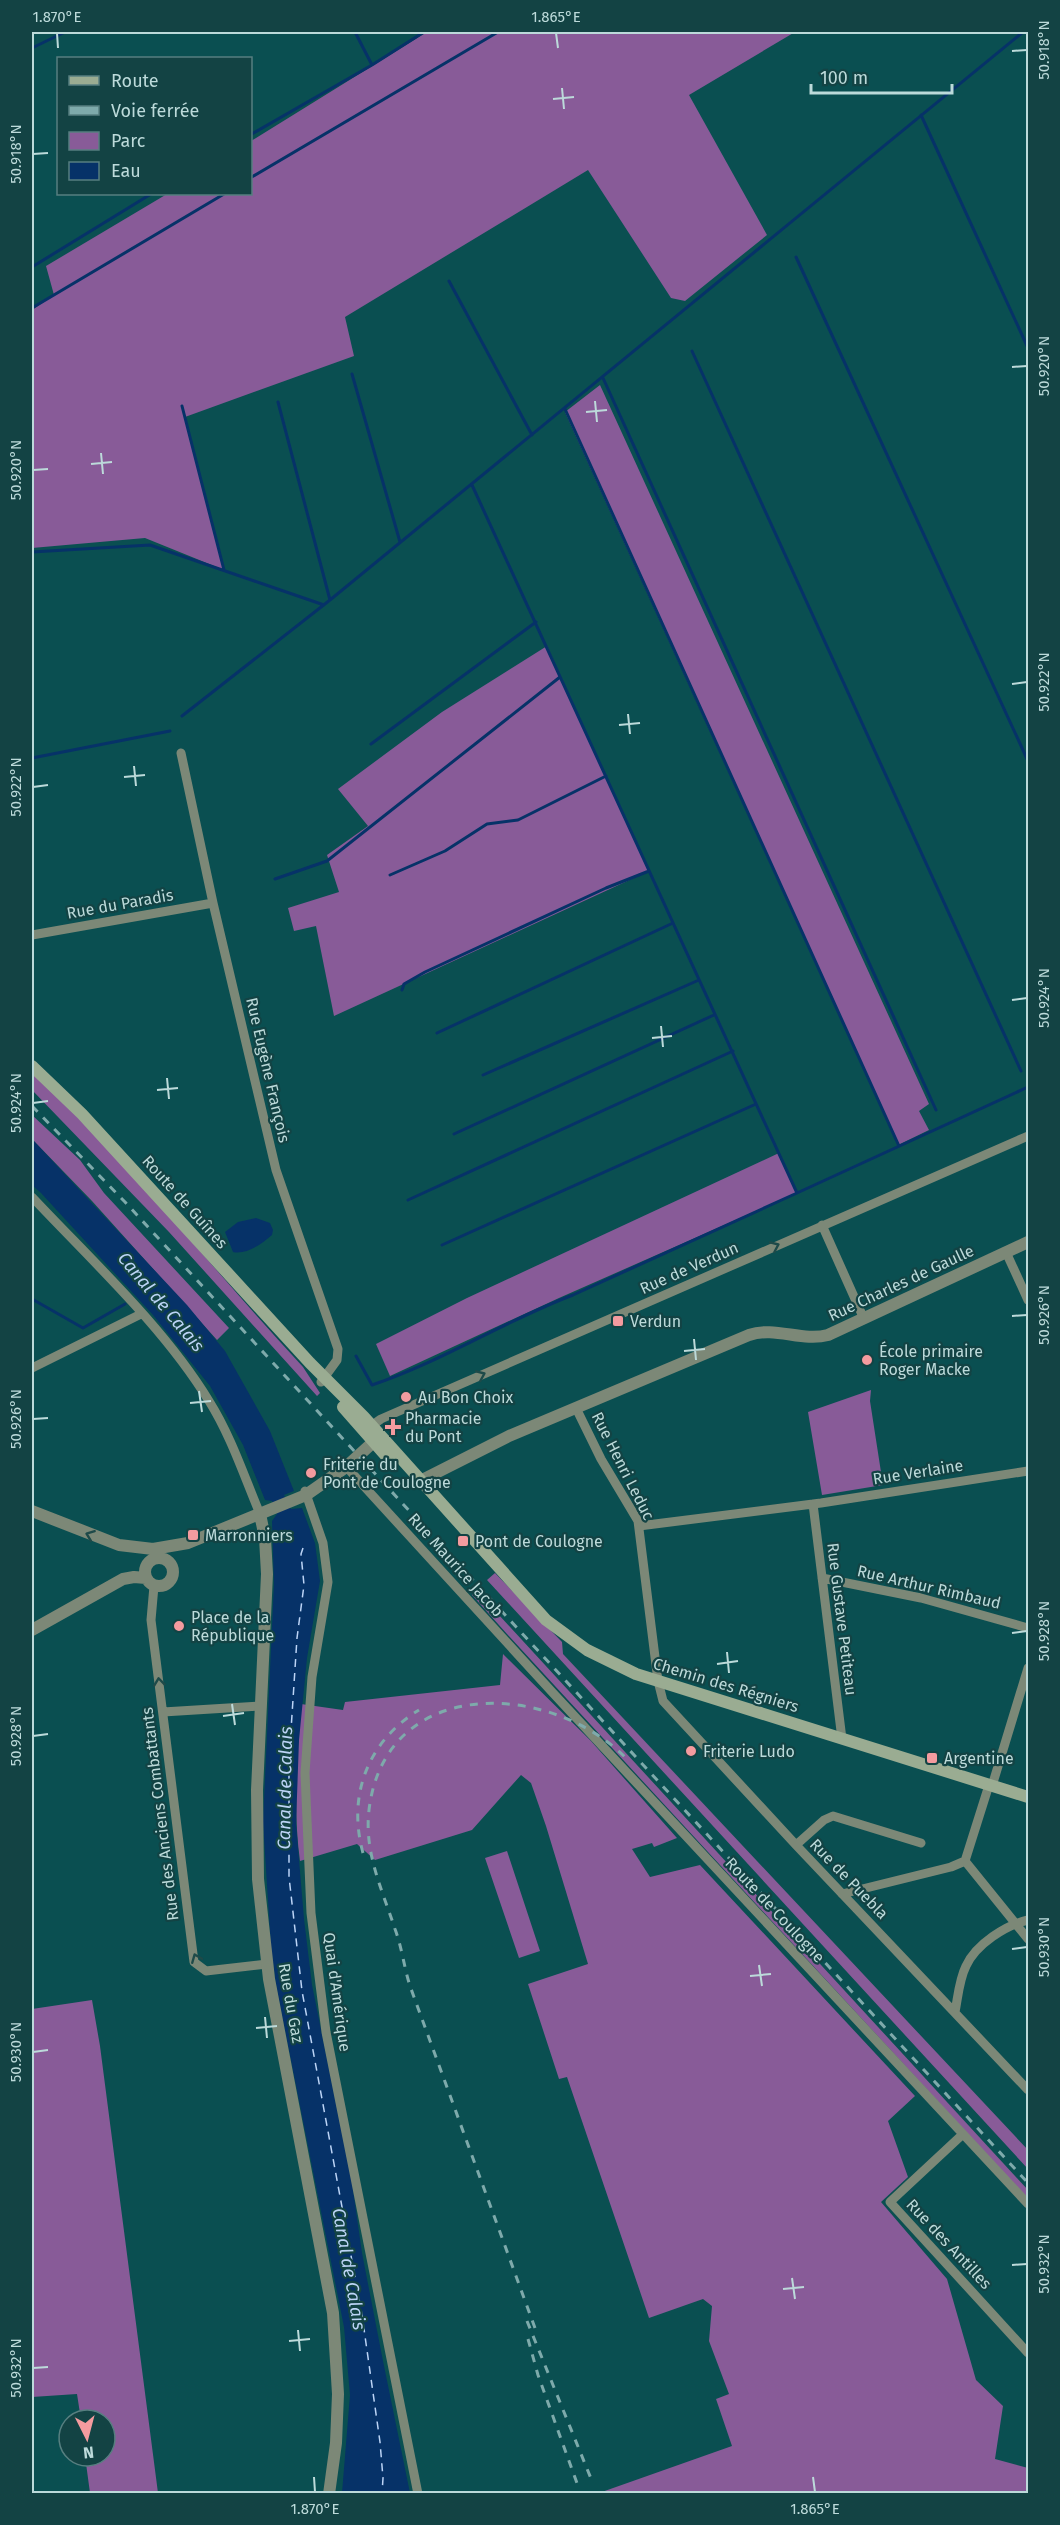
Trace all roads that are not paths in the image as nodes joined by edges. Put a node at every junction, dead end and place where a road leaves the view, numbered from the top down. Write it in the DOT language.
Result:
graph roads {
  1 [pos="181,753"];
  2 [pos="213,903"];
  3 [pos="32,935"];
  4 [pos="32,1066"];
  5 [pos="1029,1136"];
  6 [pos="32,1197"];
  7 [pos="822,1225"];
  8 [pos="1029,1242"];
  9 [pos="1006,1252"];
  10 [pos="1029,1300"];
  11 [pos="141,1314"];
  12 [pos="864,1319"];
  13 [pos="32,1368"];
  14 [pos="323,1380"];
  15 [pos="576,1407"];
  16 [pos="372,1433"];
  17 [pos="344,1464"];
  18 [pos="1029,1471"];
  19 [pos="420,1481"];
  20 [pos="302,1495"];
  21 [pos="813,1504"];
  22 [pos="32,1512"];
  23 [pos="264,1512"];
  24 [pos="459,1526"];
  25 [pos="639,1526"];
  26 [pos="188,1543"];
  27 [pos="119,1545"];
  28 [pos="162,1559"];
  29 [pos="822,1578"];
  30 [pos="150,1582"];
  31 [pos="1029,1628"];
  32 [pos="32,1630"];
  33 [pos="500,1635"];
  34 [pos="1029,1668"];
  35 [pos="658,1681"];
  36 [pos="261,1706"];
  37 [pos="163,1712"];
  38 [pos="842,1739"];
  39 [pos="990,1785"];
  40 [pos="1029,1797"];
  41 [pos="921,1843"];
  42 [pos="796,1845"];
  43 [pos="965,1861"];
  44 [pos="842,1894"];
  45 [pos="1029,1920"];
  46 [pos="1014,1924"];
  47 [pos="1029,1939"];
  48 [pos="267,1964"];
  49 [pos="955,2012"];
  50 [pos="1029,2090"];
  51 [pos="963,2134"];
  52 [pos="1029,2204"];
  53 [pos="1029,2353"];
  54 [pos="329,2493"];
  55 [pos="418,2493"];
  1 -- 2 [label="street, Rue Eugène François"];
  2 -- 3 [label="street, Rue du Paradis"];
  2 -- 14 [label="street, Rue Eugène François"];
  4 -- 14 [label="main road, Route de Guînes"];
  5 -- 7 [label="street, Rue de Verdun"];
  6 -- 11 [label="street"];
  7 -- 12 [label="street"];
  16 -- 7 [label="street, Rue de Verdun, one-way"];
  8 -- 9 [label="street, Rue Charles de Gaulle"];
  9 -- 10 [label="street"];
  9 -- 12 [label="street, Rue Charles de Gaulle"];
  11 -- 13 [label="street"];
  11 -- 23 [label="street"];
  12 -- 15 [label="street, Rue Charles de Gaulle"];
  14 -- 16 [label="main road, Route de Guînes"];
  15 -- 19 [label="street, Rue Charles de Gaulle"];
  15 -- 25 [label="street, Rue Henri Leduc"];
  16 -- 17 [label="street"];
  16 -- 19 [label="main road, Chemin des Régniers"];
  16 -- 24 [label="main road, Chemin des Régniers"];
  17 -- 20 [label="street"];
  17 -- 33 [label="street, Rue Maurice Jacob"];
  18 -- 21 [label="street, Rue Verlaine"];
  19 -- 24 [label="main road, Chemin des Régniers"];
  20 -- 23 [label="street"];
  20 -- 55 [label="street, Quai d'Amérique"];
  21 -- 25 [label="street, Rue Verlaine"];
  21 -- 29 [label="street, Rue Gustave Petiteau"];
  27 -- 22 [label="street, one-way"];
  23 -- 26 [label="street"];
  23 -- 36 [label="street, Rue du Gaz"];
  24 -- 35 [label="main road, Chemin des Régniers"];
  25 -- 35 [label="street, Rue Henri Leduc"];
  26 -- 27 [label="street"];
  26 -- 28 [label="street"];
  27 -- 28 [label="street"];
  28 -- 30 [label="street"];
  28 -- 30 [label="street"];
  29 -- 31 [label="street, Rue Arthur Rimbaud"];
  29 -- 38 [label="street, Rue Gustave Petiteau"];
  30 -- 32 [label="street"];
  37 -- 30 [label="street, Rue des Anciens Combattants, one-way"];
  33 -- 51 [label="street, Route de Coulogne"];
  34 -- 39 [label="street"];
  35 -- 38 [label="main road, Chemin des Régniers"];
  35 -- 42 [label="street, Rue de Puebla"];
  36 -- 37 [label="street"];
  36 -- 48 [label="street, Rue du Gaz"];
  48 -- 37 [label="street, Rue des Anciens Combattants, one-way"];
  38 -- 39 [label="main road, Chemin des Régniers"];
  39 -- 40 [label="main road, Chemin des Régniers"];
  39 -- 43 [label="street"];
  41 -- 42 [label="street"];
  42 -- 44 [label="street, Rue de Puebla"];
  43 -- 44 [label="street"];
  43 -- 46 [label="street"];
  44 -- 49 [label="street, Rue de Puebla"];
  45 -- 46 [label="street"];
  46 -- 47 [label="street"];
  46 -- 49 [label="street"];
  48 -- 54 [label="street, Rue du Gaz"];
  49 -- 50 [label="street, Rue de Puebla"];
  51 -- 52 [label="street, Route de Coulogne"];
  51 -- 53 [label="street, Rue des Antilles"];
}
